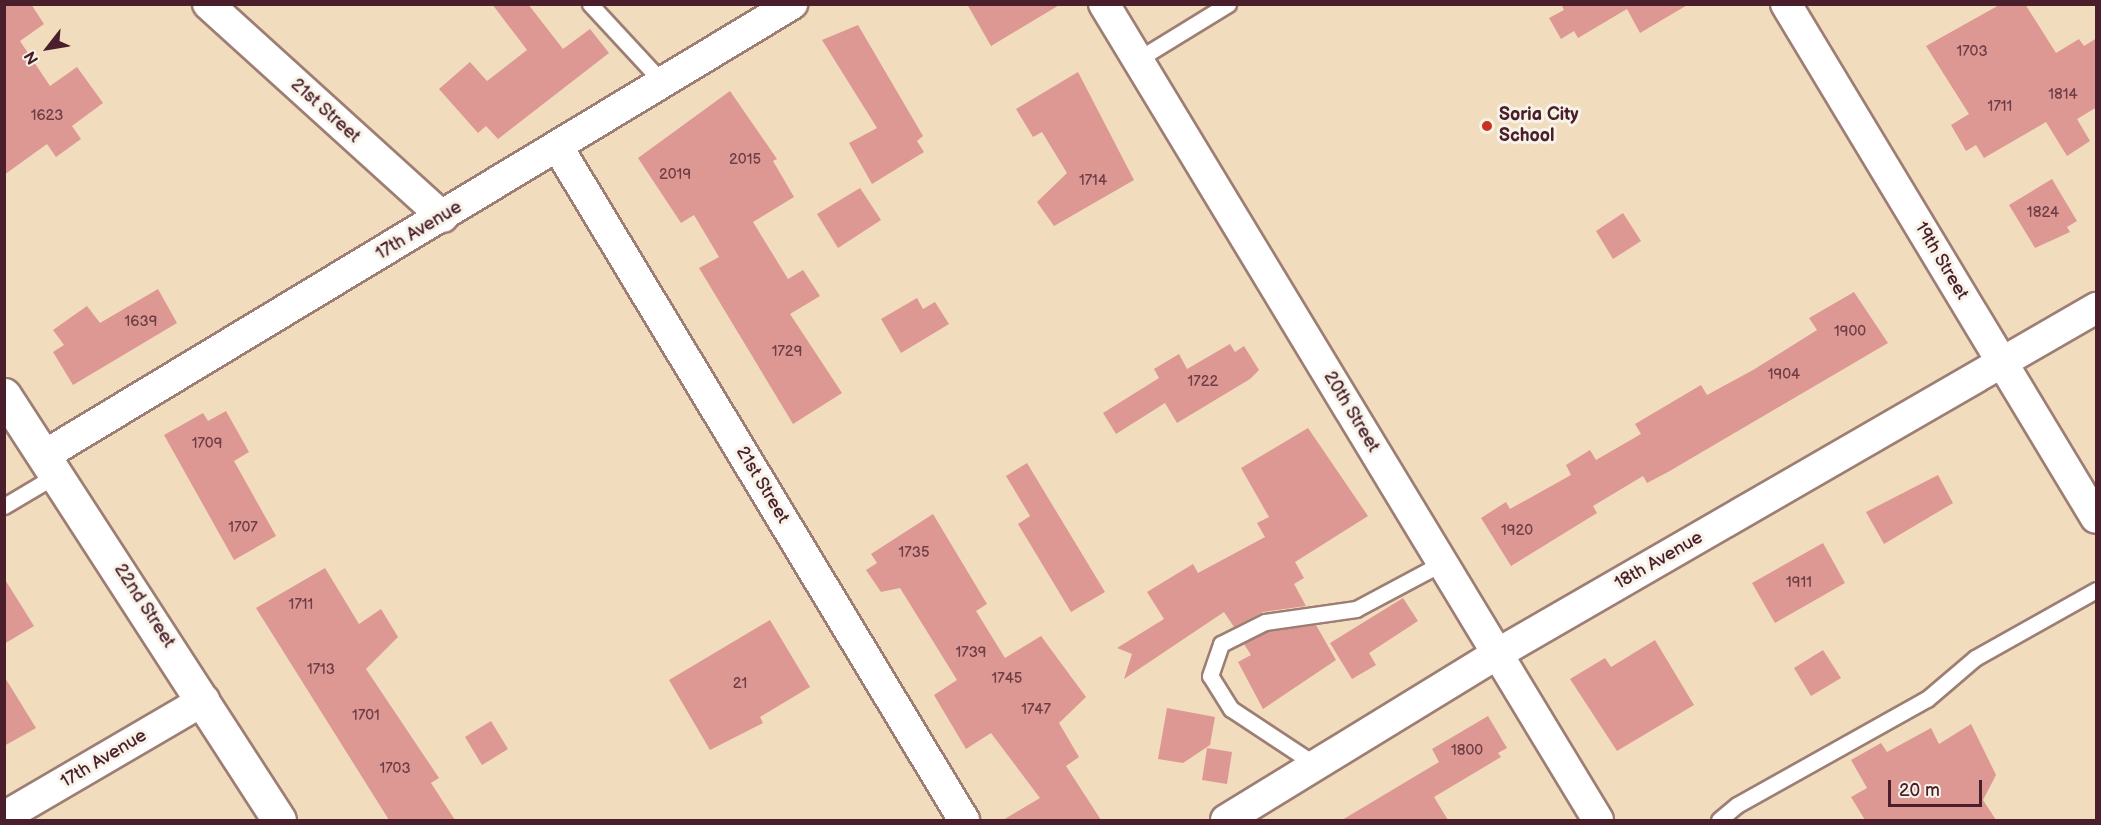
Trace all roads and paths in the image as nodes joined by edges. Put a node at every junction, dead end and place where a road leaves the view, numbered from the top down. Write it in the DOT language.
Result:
graph roads {
  1 [pos="208,4"];
  2 [pos="590,4"];
  3 [pos="792,4"];
  4 [pos="1104,4"];
  5 [pos="1228,4"];
  6 [pos="1786,4"];
  7 [pos="1137,60"];
  8 [pos="664,84"];
  9 [pos="559,149"];
  10 [pos="443,217"];
  11 [pos="2097,308"];
  12 [pos="2004,364"];
  13 [pos="4,395"];
  14 [pos="52,464"];
  15 [pos="4,506"];
  16 [pos="2097,518"];
  17 [pos="1442,563"];
  18 [pos="2097,590"];
  19 [pos="1497,654"];
  20 [pos="204,700"];
  21 [pos="1316,765"];
  22 [pos="4,818"];
  23 [pos="279,820"];
  24 [pos="964,820"];
  25 [pos="1226,820"];
  26 [pos="1598,820"];
  27 [pos="1719,820"];
  1 -- 10 [label="street, 21st Street"];
  2 -- 8 [label="lane"];
  3 -- 8 [label="street, 17th Avenue"];
  4 -- 7 [label="street, 20th Street"];
  5 -- 7 [label="lane"];
  6 -- 12 [label="street, 19th Street"];
  7 -- 17 [label="street, 20th Street"];
  8 -- 9 [label="street, 17th Avenue"];
  9 -- 10 [label="street, 17th Avenue"];
  9 -- 24 [label="street, 21st Street"];
  10 -- 14 [label="street, 17th Avenue"];
  11 -- 12 [label="street, 18th Avenue"];
  12 -- 16 [label="street, 19th Street"];
  12 -- 19 [label="street, 18th Avenue"];
  13 -- 14 [label="street, 22nd Street"];
  14 -- 15 [label="lane"];
  14 -- 20 [label="street, 22nd Street"];
  17 -- 19 [label="street, 20th Street"];
  17 -- 21 [label="lane"];
  18 -- 27 [label="lane"];
  19 -- 21 [label="street, 18th Avenue"];
  19 -- 26 [label="street, 20th Street"];
  20 -- 22 [label="street, 17th Avenue"];
  20 -- 23 [label="street, 22nd Street"];
  21 -- 25 [label="street, 18th Avenue"];
}
